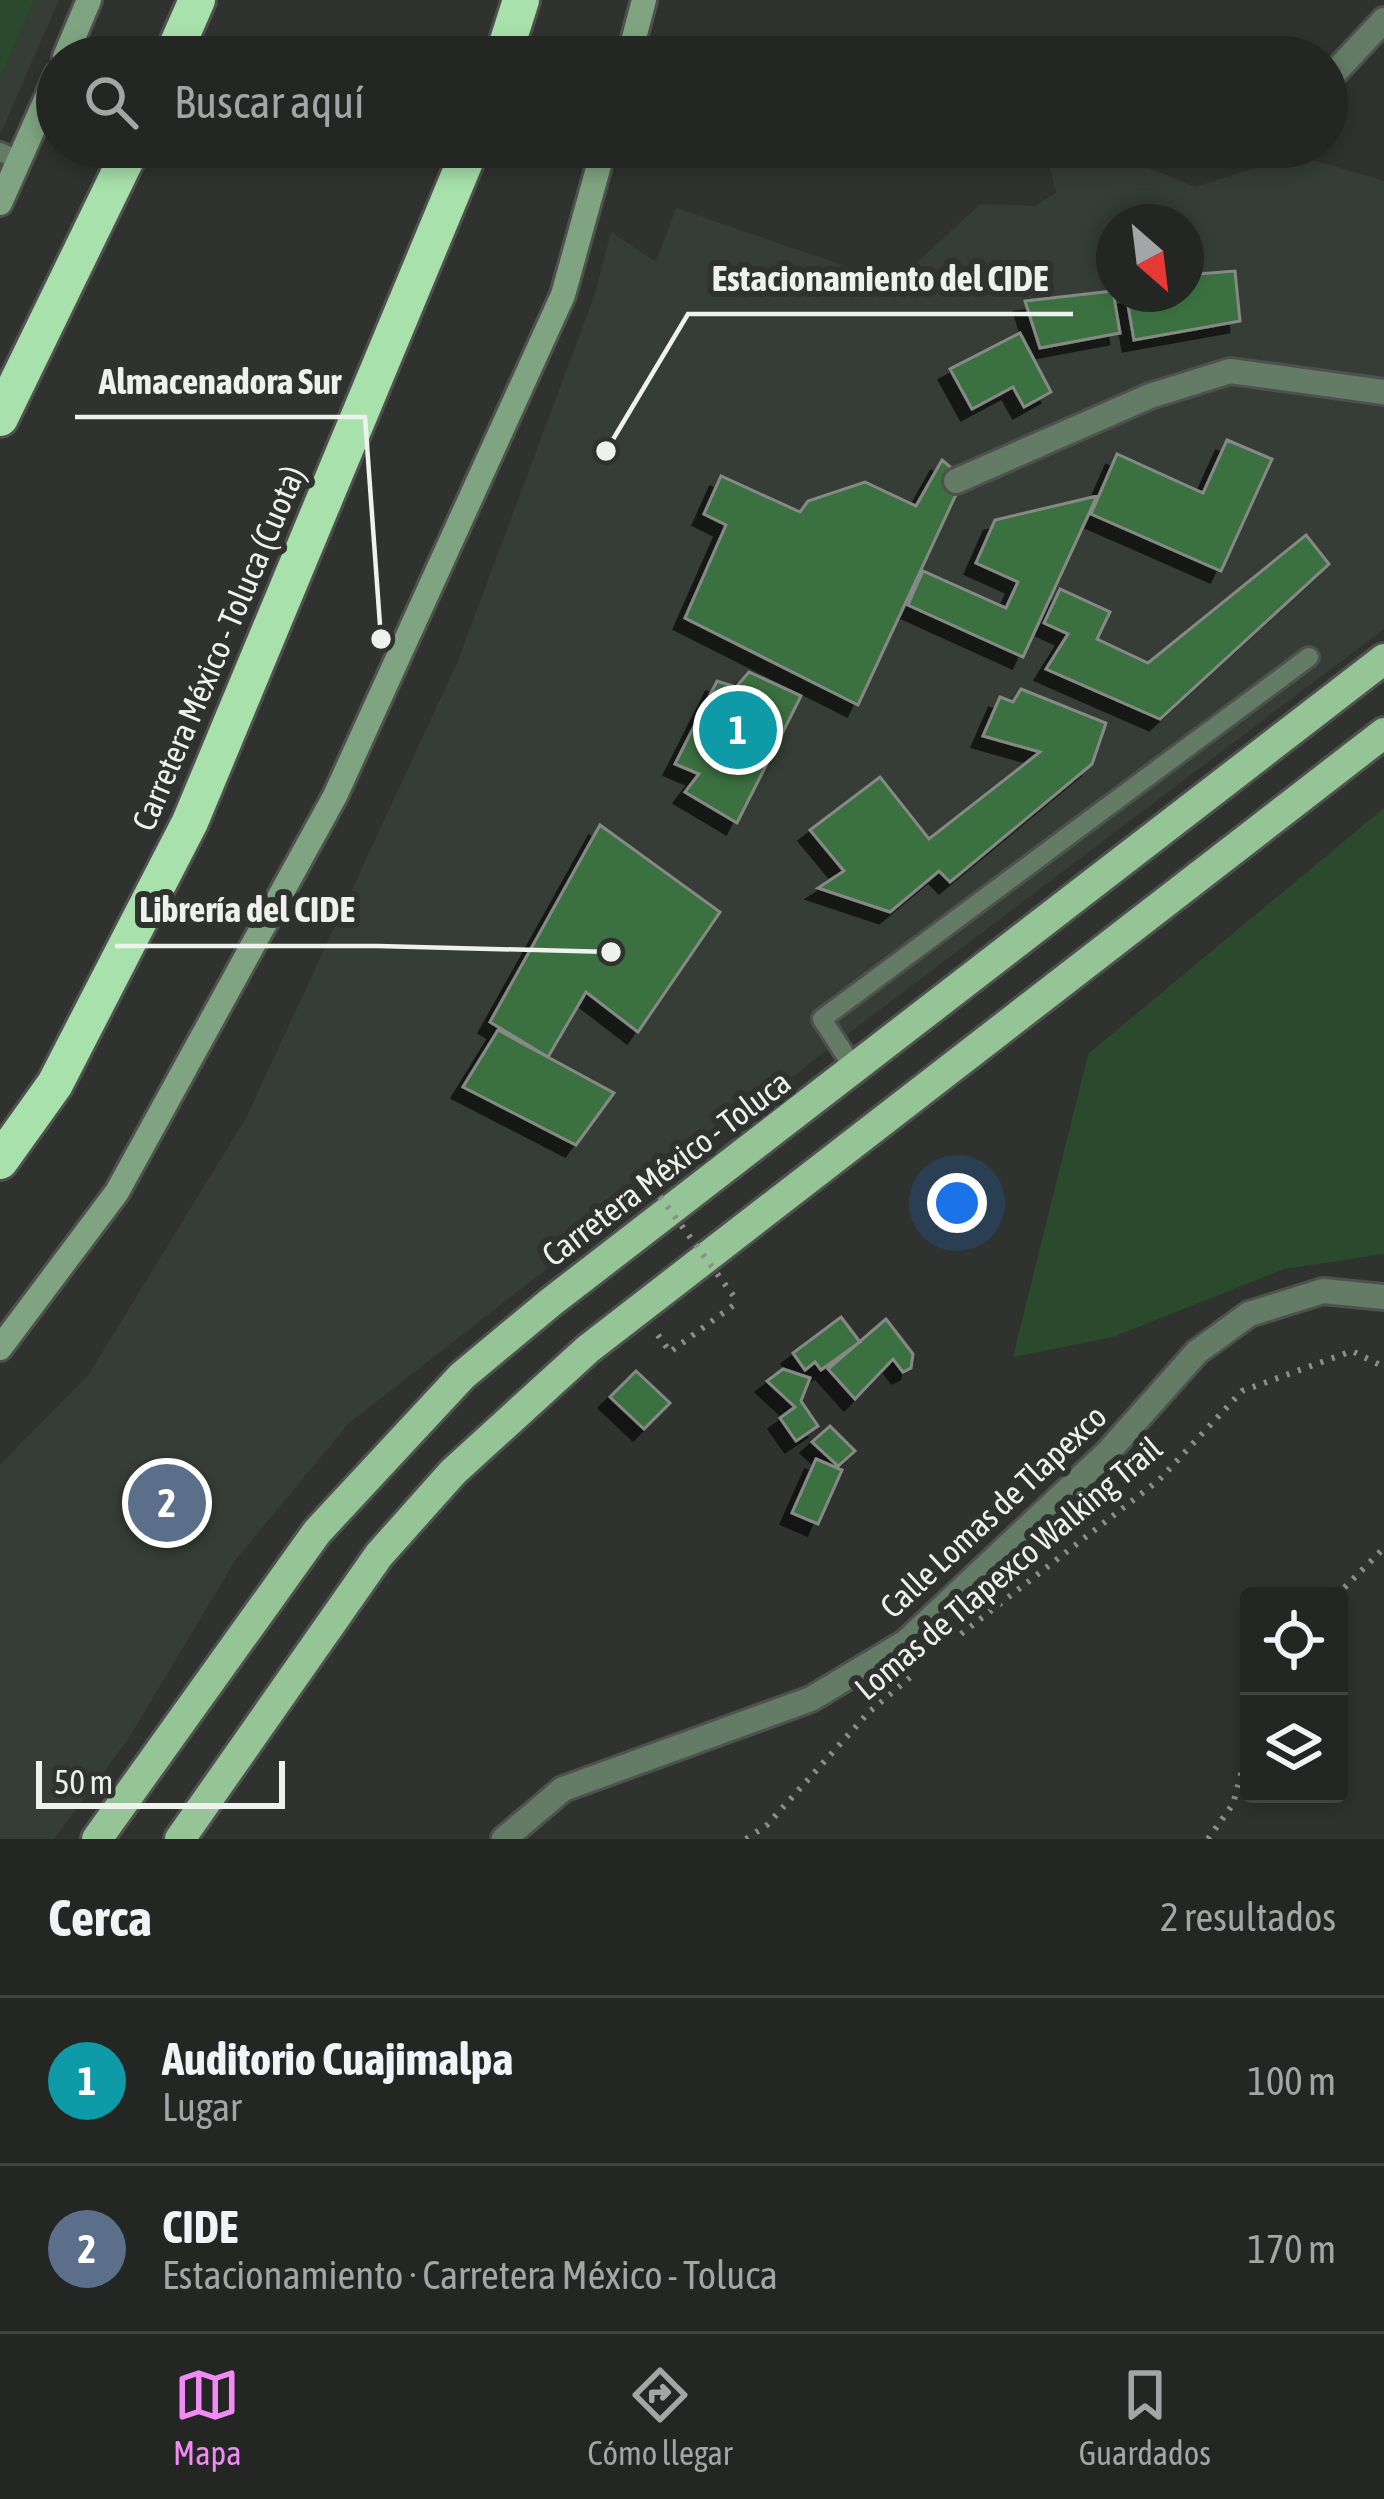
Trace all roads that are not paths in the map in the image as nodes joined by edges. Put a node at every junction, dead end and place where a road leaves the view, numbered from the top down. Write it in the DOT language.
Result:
graph roads {
  1 [pos="89,0"];
  2 [pos="197,0"];
  3 [pos="521,0"];
  4 [pos="644,0"];
  5 [pos="1384,20"];
  6 [pos="74,36"];
  7 [pos="181,36"];
  8 [pos="510,36"];
  9 [pos="634,36"];
  10 [pos="1348,59"];
  11 [pos="36,110"];
  12 [pos="9,156"];
  13 [pos="122,168"];
  14 [pos="462,168"];
  15 [pos="598,168"];
  16 [pos="0,203"];
  17 [pos="1384,392"];
  18 [pos="0,418"];
  19 [pos="956,481"];
  20 [pos="1309,658"];
  21 [pos="1384,659"];
  22 [pos="1384,734"];
  23 [pos="855,1070"];
  24 [pos="0,1161"];
  25 [pos="1384,1297"];
  26 [pos="0,1348"];
  27 [pos="97,1839"];
  28 [pos="180,1839"];
  29 [pos="504,1839"];
  1 -- 6 [label="main road"];
  2 -- 7 [label="highway"];
  3 -- 8 [label="highway"];
  4 -- 9 [label="main road"];
  5 -- 10 [label="street"];
  11 -- 12 [label="main road"];
  12 -- 16 [label="main road"];
  13 -- 18 [label="highway"];
  14 -- 24 [label="highway, Carretera México - Toluca (Cuota)"];
  15 -- 26 [label="main road"];
  17 -- 19 [label="street"];
  20 -- 23 [label="lane"];
  21 -- 23 [label="main road, Carretera México - Toluca"];
  22 -- 28 [label="main road"];
  23 -- 27 [label="main road, Carretera México - Toluca"];
  25 -- 29 [label="street, Calle Lomas de Tlapexco"];
}
